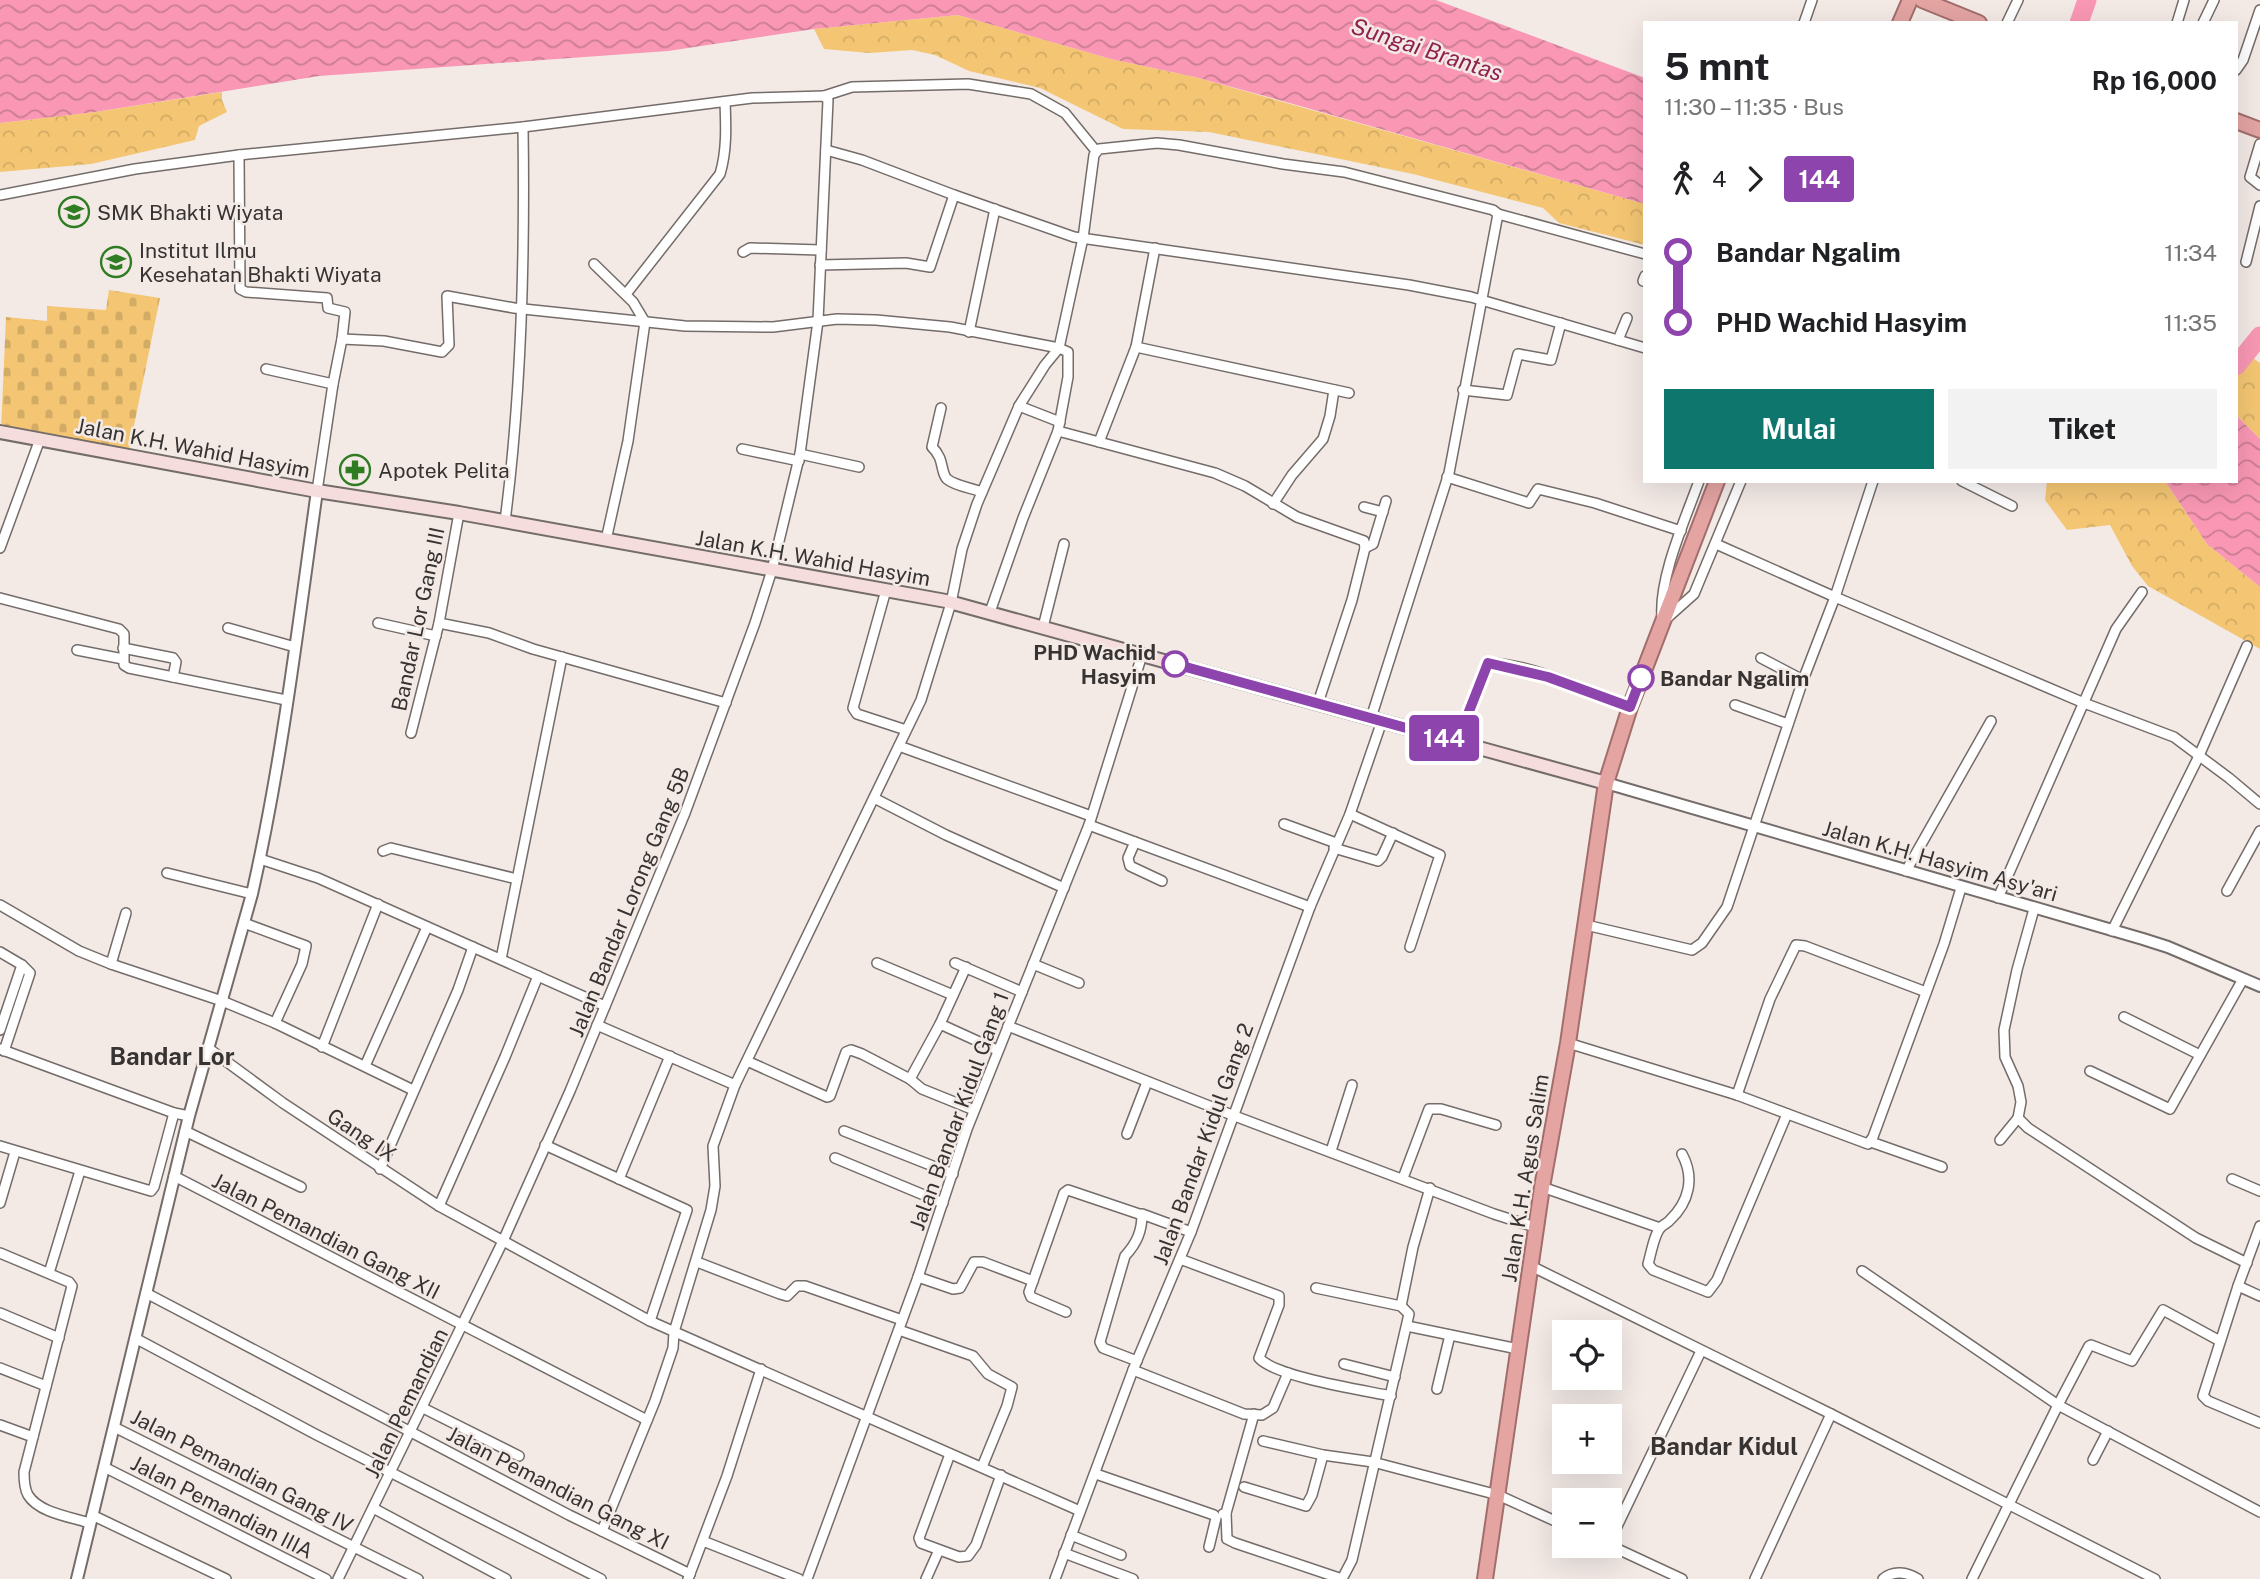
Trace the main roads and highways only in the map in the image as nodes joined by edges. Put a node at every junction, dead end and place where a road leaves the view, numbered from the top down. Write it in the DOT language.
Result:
graph roads {
  1 [pos="1910,0"];
  2 [pos="1922,0"];
  3 [pos="1901,21"];
  4 [pos="1974,21"];
  5 [pos="2238,122"];
  6 [pos="2260,130"];
  7 [pos="0,432"];
  8 [pos="1716,483"];
  9 [pos="1606,783"];
  10 [pos="1485,1579"];
  1 -- 3 [label="highway"];
  2 -- 4 [label="highway"];
  5 -- 6 [label="highway"];
  7 -- 9 [label="main road, Jalan K.H. Wahid Hasyim"];
  8 -- 9 [label="highway, Jalan K.H. Agus Salim"];
  9 -- 10 [label="highway, Jalan K.H. Agus Salim"];
}
